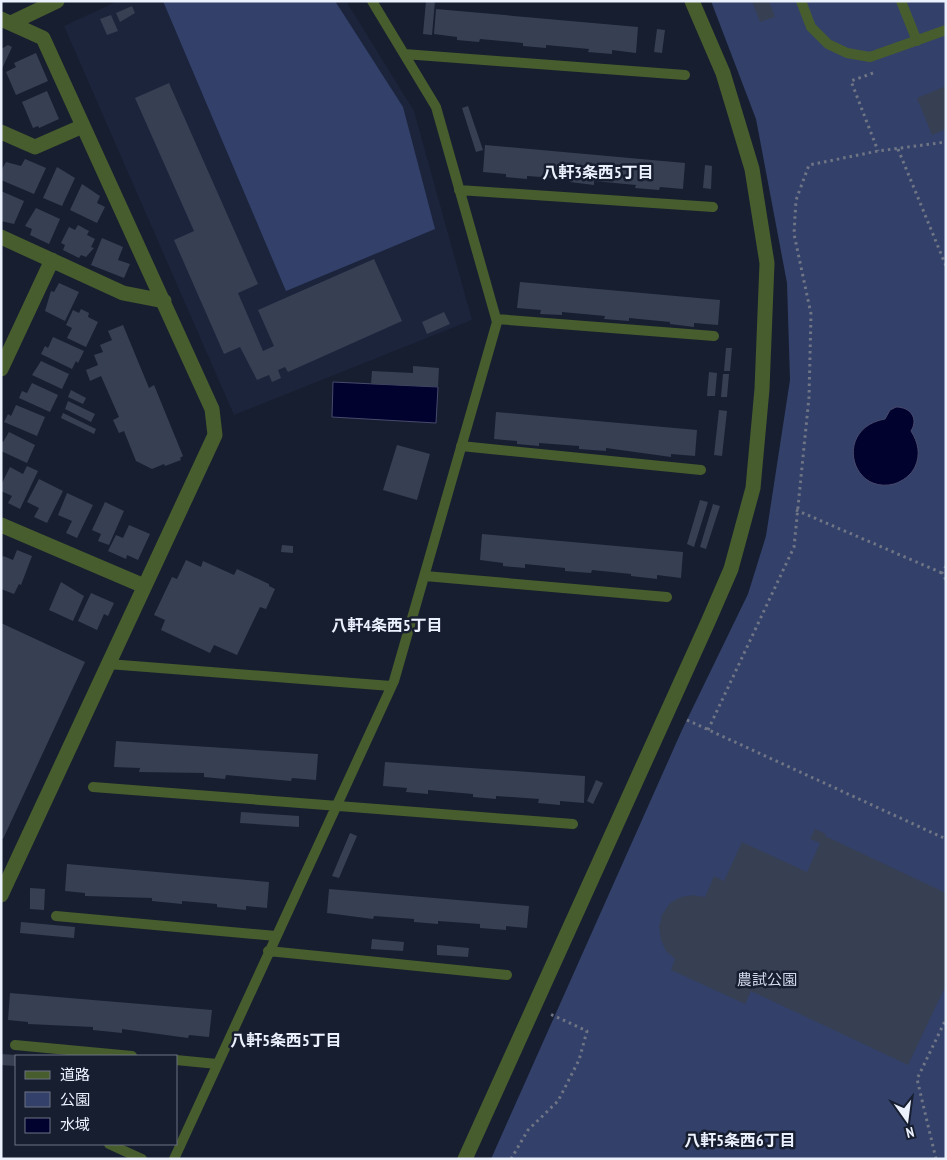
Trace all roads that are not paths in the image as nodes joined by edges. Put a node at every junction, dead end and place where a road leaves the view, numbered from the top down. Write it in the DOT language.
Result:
graph roads {
  1 [pos="57,1"];
  2 [pos="372,1"];
  3 [pos="692,1"];
  4 [pos="801,1"];
  5 [pos="901,1"];
  6 [pos="6,21"];
  7 [pos="946,30"];
  8 [pos="917,41"];
  9 [pos="404,54"];
  10 [pos="685,75"];
  11 [pos="83,126"];
  12 [pos="1,132"];
  13 [pos="460,190"];
  14 [pos="713,207"];
  15 [pos="1,237"];
  16 [pos="52,260"];
  17 [pos="164,301"];
  18 [pos="496,319"];
  19 [pos="714,336"];
  20 [pos="1,369"];
  21 [pos="461,446"];
  22 [pos="701,470"];
  23 [pos="1,525"];
  24 [pos="425,576"];
  25 [pos="144,586"];
  26 [pos="667,597"];
  27 [pos="108,664"];
  28 [pos="391,686"];
  29 [pos="93,787"];
  30 [pos="336,806"];
  31 [pos="573,824"];
  32 [pos="1,895"];
  33 [pos="56,916"];
  34 [pos="276,936"];
  35 [pos="268,951"];
  36 [pos="507,975"];
  37 [pos="15,1046"];
  38 [pos="120,1055"];
  39 [pos="178,1060"];
  40 [pos="217,1064"];
  41 [pos="111,1145"];
  42 [pos="142,1159"];
  43 [pos="174,1159"];
  44 [pos="465,1159"];
  1 -- 6 [label="street"];
  2 -- 9 [label="lane"];
  3 -- 44 [label="street"];
  4 -- 8 [label="lane"];
  5 -- 8 [label="lane"];
  6 -- 11 [label="street"];
  7 -- 8 [label="lane"];
  9 -- 10 [label="lane"];
  9 -- 13 [label="lane"];
  11 -- 12 [label="street"];
  11 -- 17 [label="street"];
  13 -- 14 [label="lane"];
  13 -- 18 [label="lane"];
  15 -- 16 [label="street"];
  16 -- 17 [label="street"];
  16 -- 20 [label="street"];
  17 -- 25 [label="street"];
  18 -- 19 [label="lane"];
  18 -- 21 [label="lane"];
  21 -- 22 [label="lane"];
  21 -- 24 [label="lane"];
  23 -- 25 [label="street"];
  24 -- 26 [label="lane"];
  24 -- 28 [label="lane"];
  25 -- 27 [label="street"];
  27 -- 28 [label="lane"];
  27 -- 32 [label="street"];
  28 -- 30 [label="lane"];
  29 -- 30 [label="lane"];
  30 -- 31 [label="lane"];
  30 -- 34 [label="lane"];
  33 -- 34 [label="lane"];
  34 -- 35 [label="lane"];
  35 -- 36 [label="lane"];
  35 -- 40 [label="lane"];
  37 -- 38 [label="lane"];
  39 -- 40 [label="lane"];
  40 -- 43 [label="lane"];
  41 -- 42 [label="lane"];
}
